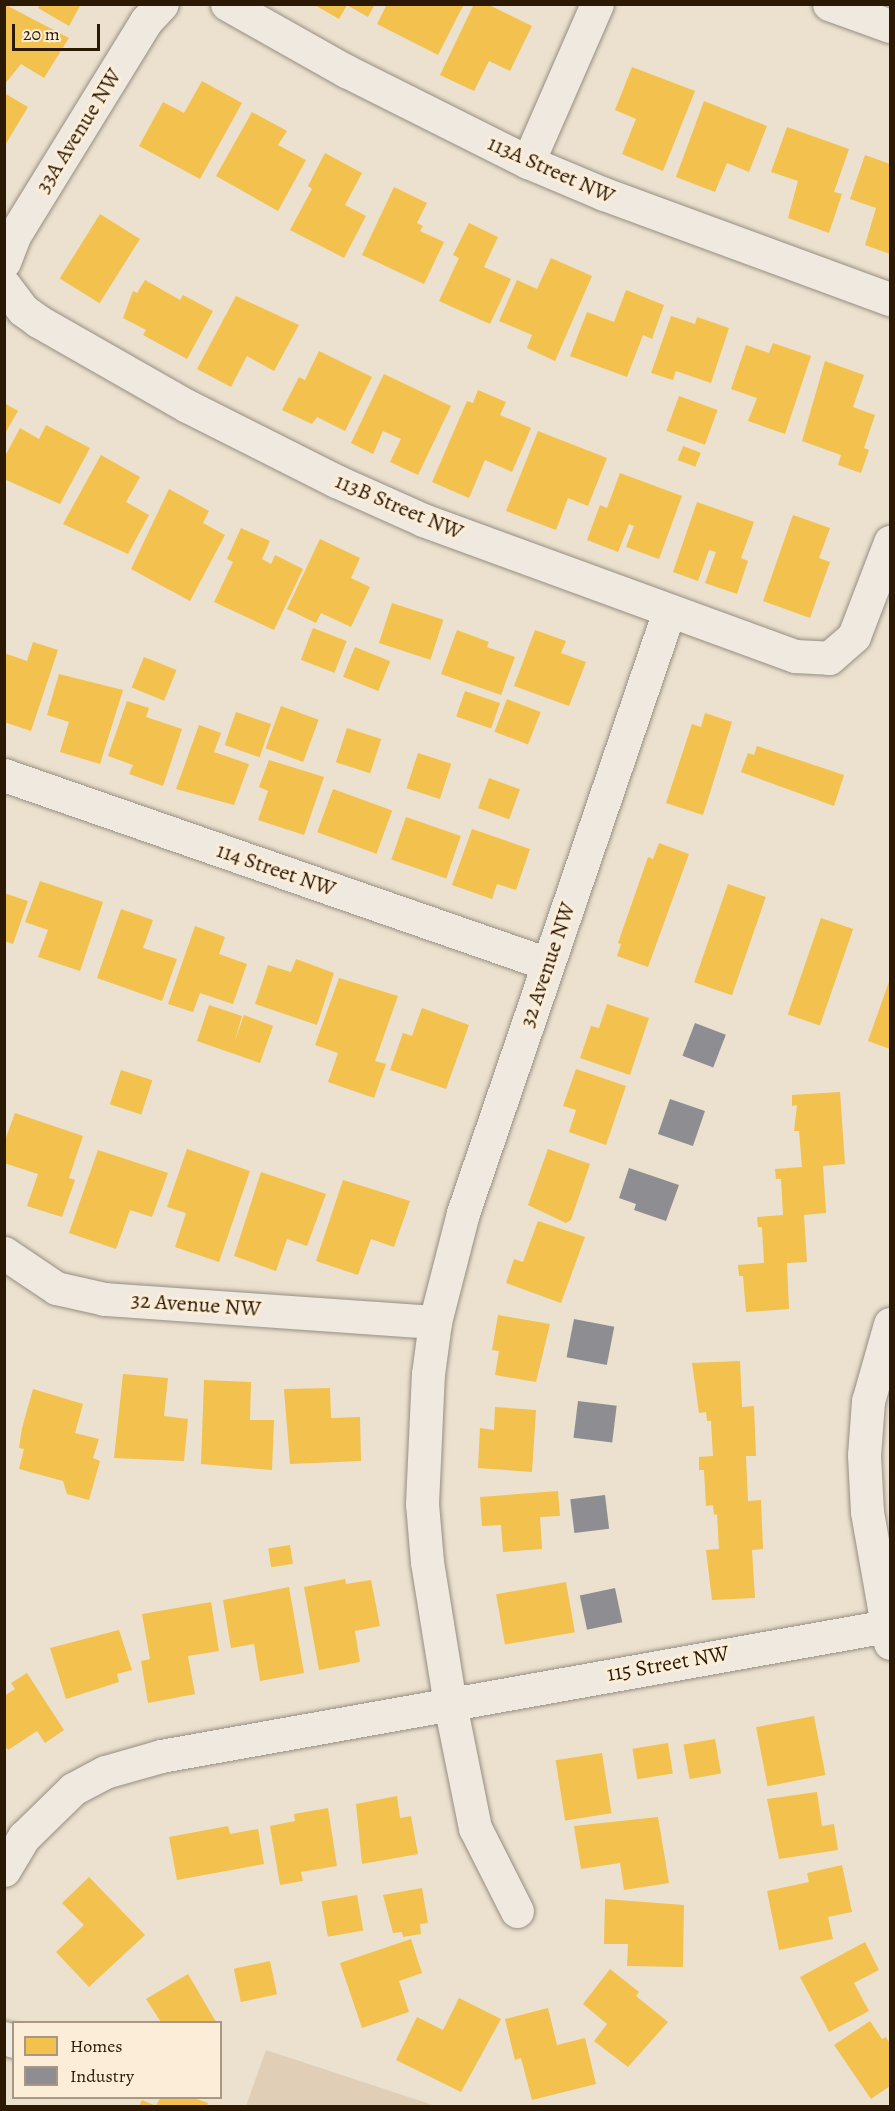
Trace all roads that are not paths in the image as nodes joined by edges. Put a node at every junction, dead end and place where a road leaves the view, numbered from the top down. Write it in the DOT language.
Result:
graph roads {
  1 [pos="162,4"];
  2 [pos="227,4"];
  3 [pos="597,4"];
  4 [pos="829,4"];
  5 [pos="891,26"];
  6 [pos="528,162"];
  7 [pos="4,262"];
  8 [pos="4,285"];
  9 [pos="891,299"];
  10 [pos="891,542"];
  11 [pos="669,611"];
  12 [pos="4,774"];
  13 [pos="548,964"];
  14 [pos="4,1253"];
  15 [pos="435,1322"];
  16 [pos="891,1324"];
  17 [pos="889,1634"];
  18 [pos="450,1704"];
  19 [pos="4,1870"];
  20 [pos="517,1911"];
  1 -- 7 [label="street, 33A Avenue NW"];
  2 -- 6 [label="street, 113A Street NW"];
  3 -- 6 [label="street"];
  4 -- 5 [label="street"];
  6 -- 9 [label="street, 113A Street NW"];
  8 -- 11 [label="street, 113B Street NW"];
  10 -- 11 [label="street, 113B Street NW"];
  11 -- 13 [label="street, 32 Avenue NW"];
  12 -- 13 [label="street, 114 Street NW"];
  13 -- 15 [label="street, 32 Avenue NW"];
  14 -- 15 [label="street, 32 Avenue NW"];
  15 -- 18 [label="street, 32 Avenue NW"];
  16 -- 17 [label="street"];
  17 -- 18 [label="street, 115 Street NW"];
  18 -- 19 [label="street, 115 Street NW"];
  18 -- 20 [label="street"];
}
